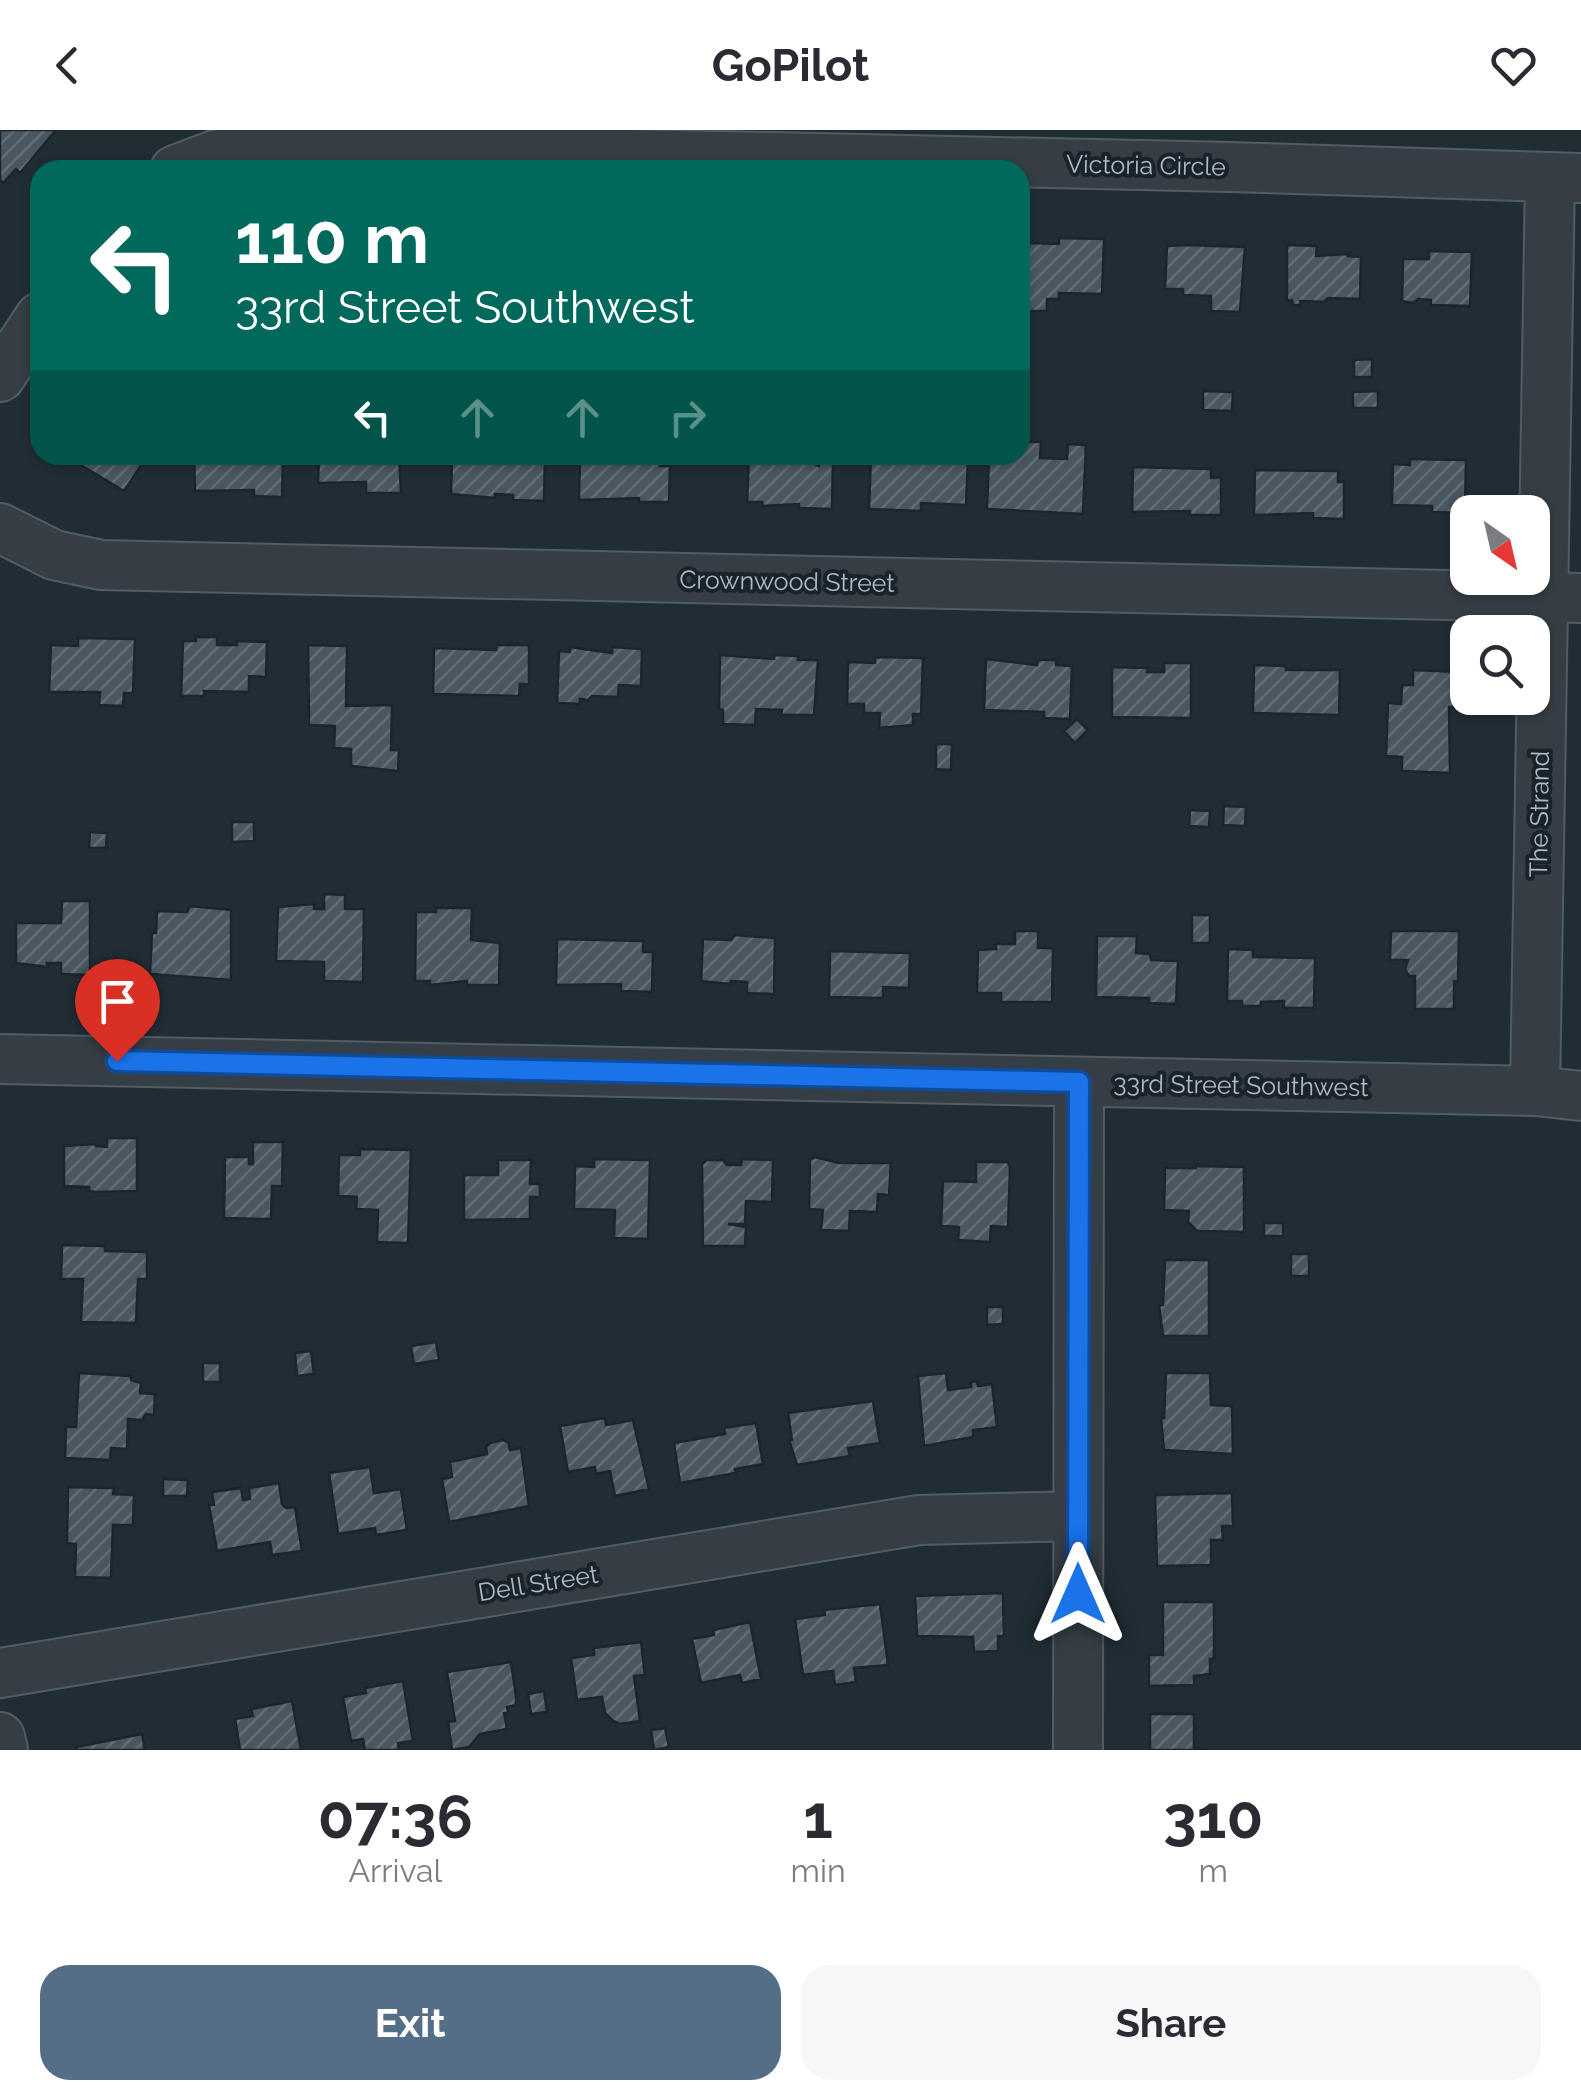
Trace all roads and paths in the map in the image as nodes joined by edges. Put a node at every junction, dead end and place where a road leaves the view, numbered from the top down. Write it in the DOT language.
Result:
graph roads {
  1 [pos="202,160"];
  2 [pos="832,160"];
  3 [pos="1030,165"];
  4 [pos="1566,178"];
  5 [pos="30,332"];
  6 [pos="0,376"];
  7 [pos="0,528"];
  8 [pos="1561,598"];
  9 [pos="0,1059"];
  10 [pos="1079,1082"];
  11 [pos="1558,1094"];
  12 [pos="1078,1516"];
  13 [pos="0,1672"];
  14 [pos="0,1737"];
  15 [pos="3,1750"];
  16 [pos="1078,1750"];
  1 -- 2 [label="street, Victoria Circle"];
  3 -- 4 [label="street, Victoria Circle"];
  4 -- 8 [label="street, The Strand"];
  5 -- 6 [label="street"];
  7 -- 8 [label="street, Crownwood Street"];
  8 -- 11 [label="street, The Strand"];
  9 -- 10 [label="street, 33rd Street Southwest"];
  10 -- 11 [label="street, 33rd Street Southwest"];
  10 -- 12 [label="street"];
  12 -- 13 [label="street, Dell Street"];
  12 -- 16 [label="street"];
  14 -- 15 [label="street"];
}
